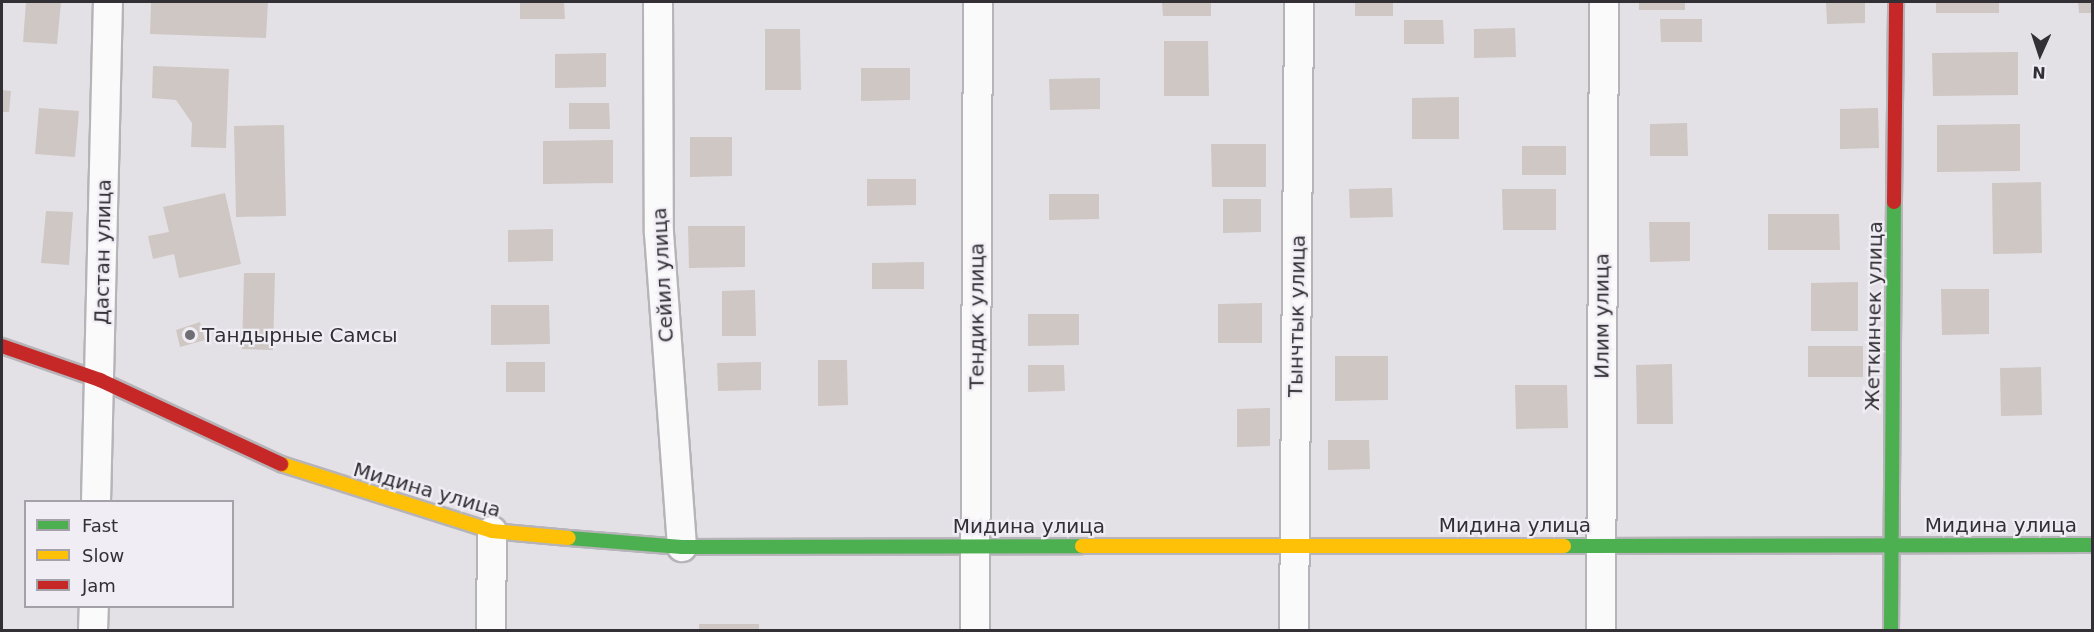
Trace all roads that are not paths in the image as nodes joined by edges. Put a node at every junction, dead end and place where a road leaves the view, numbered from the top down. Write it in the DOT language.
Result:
graph roads {
  1 [pos="108,2"];
  2 [pos="658,2"];
  3 [pos="978,2"];
  4 [pos="1299,2"];
  5 [pos="1604,2"];
  6 [pos="1896,2"];
  7 [pos="2,346"];
  8 [pos="100,380"];
  9 [pos="96,500"];
  10 [pos="492,531"];
  11 [pos="976,545"];
  12 [pos="1294,545"];
  13 [pos="1600,545"];
  14 [pos="1891,545"];
  15 [pos="2092,545"];
  16 [pos="682,548"];
  17 [pos="94,608"];
  18 [pos="93,630"];
  19 [pos="491,630"];
  20 [pos="975,630"];
  21 [pos="1294,630"];
  22 [pos="1601,630"];
  23 [pos="1891,630"];
  1 -- 8 [label="street, Дастан улица"];
  2 -- 16 [label="street, Сейил улица"];
  3 -- 11 [label="street, Тендик улица"];
  4 -- 12 [label="street, Тынчтык улица"];
  5 -- 13 [label="street, Илим улица"];
  6 -- 14 [label="street, Жеткинчек улица"];
  7 -- 8 [label="street, Мидина улица"];
  8 -- 9 [label="street, Дастан улица"];
  8 -- 10 [label="street, Мидина улица"];
  10 -- 16 [label="street, Мидина улица"];
  10 -- 19 [label="street"];
  11 -- 12 [label="street, Мидина улица"];
  11 -- 16 [label="street, Мидина улица"];
  11 -- 20 [label="street, Тендик улица"];
  12 -- 13 [label="street, Мидина улица"];
  12 -- 21 [label="street, Тынчтык улица"];
  13 -- 14 [label="street, Мидина улица"];
  13 -- 22 [label="street, Илим улица"];
  14 -- 15 [label="street, Мидина улица"];
  14 -- 23 [label="street, Жеткинчек улица"];
  17 -- 18 [label="street"];
}
